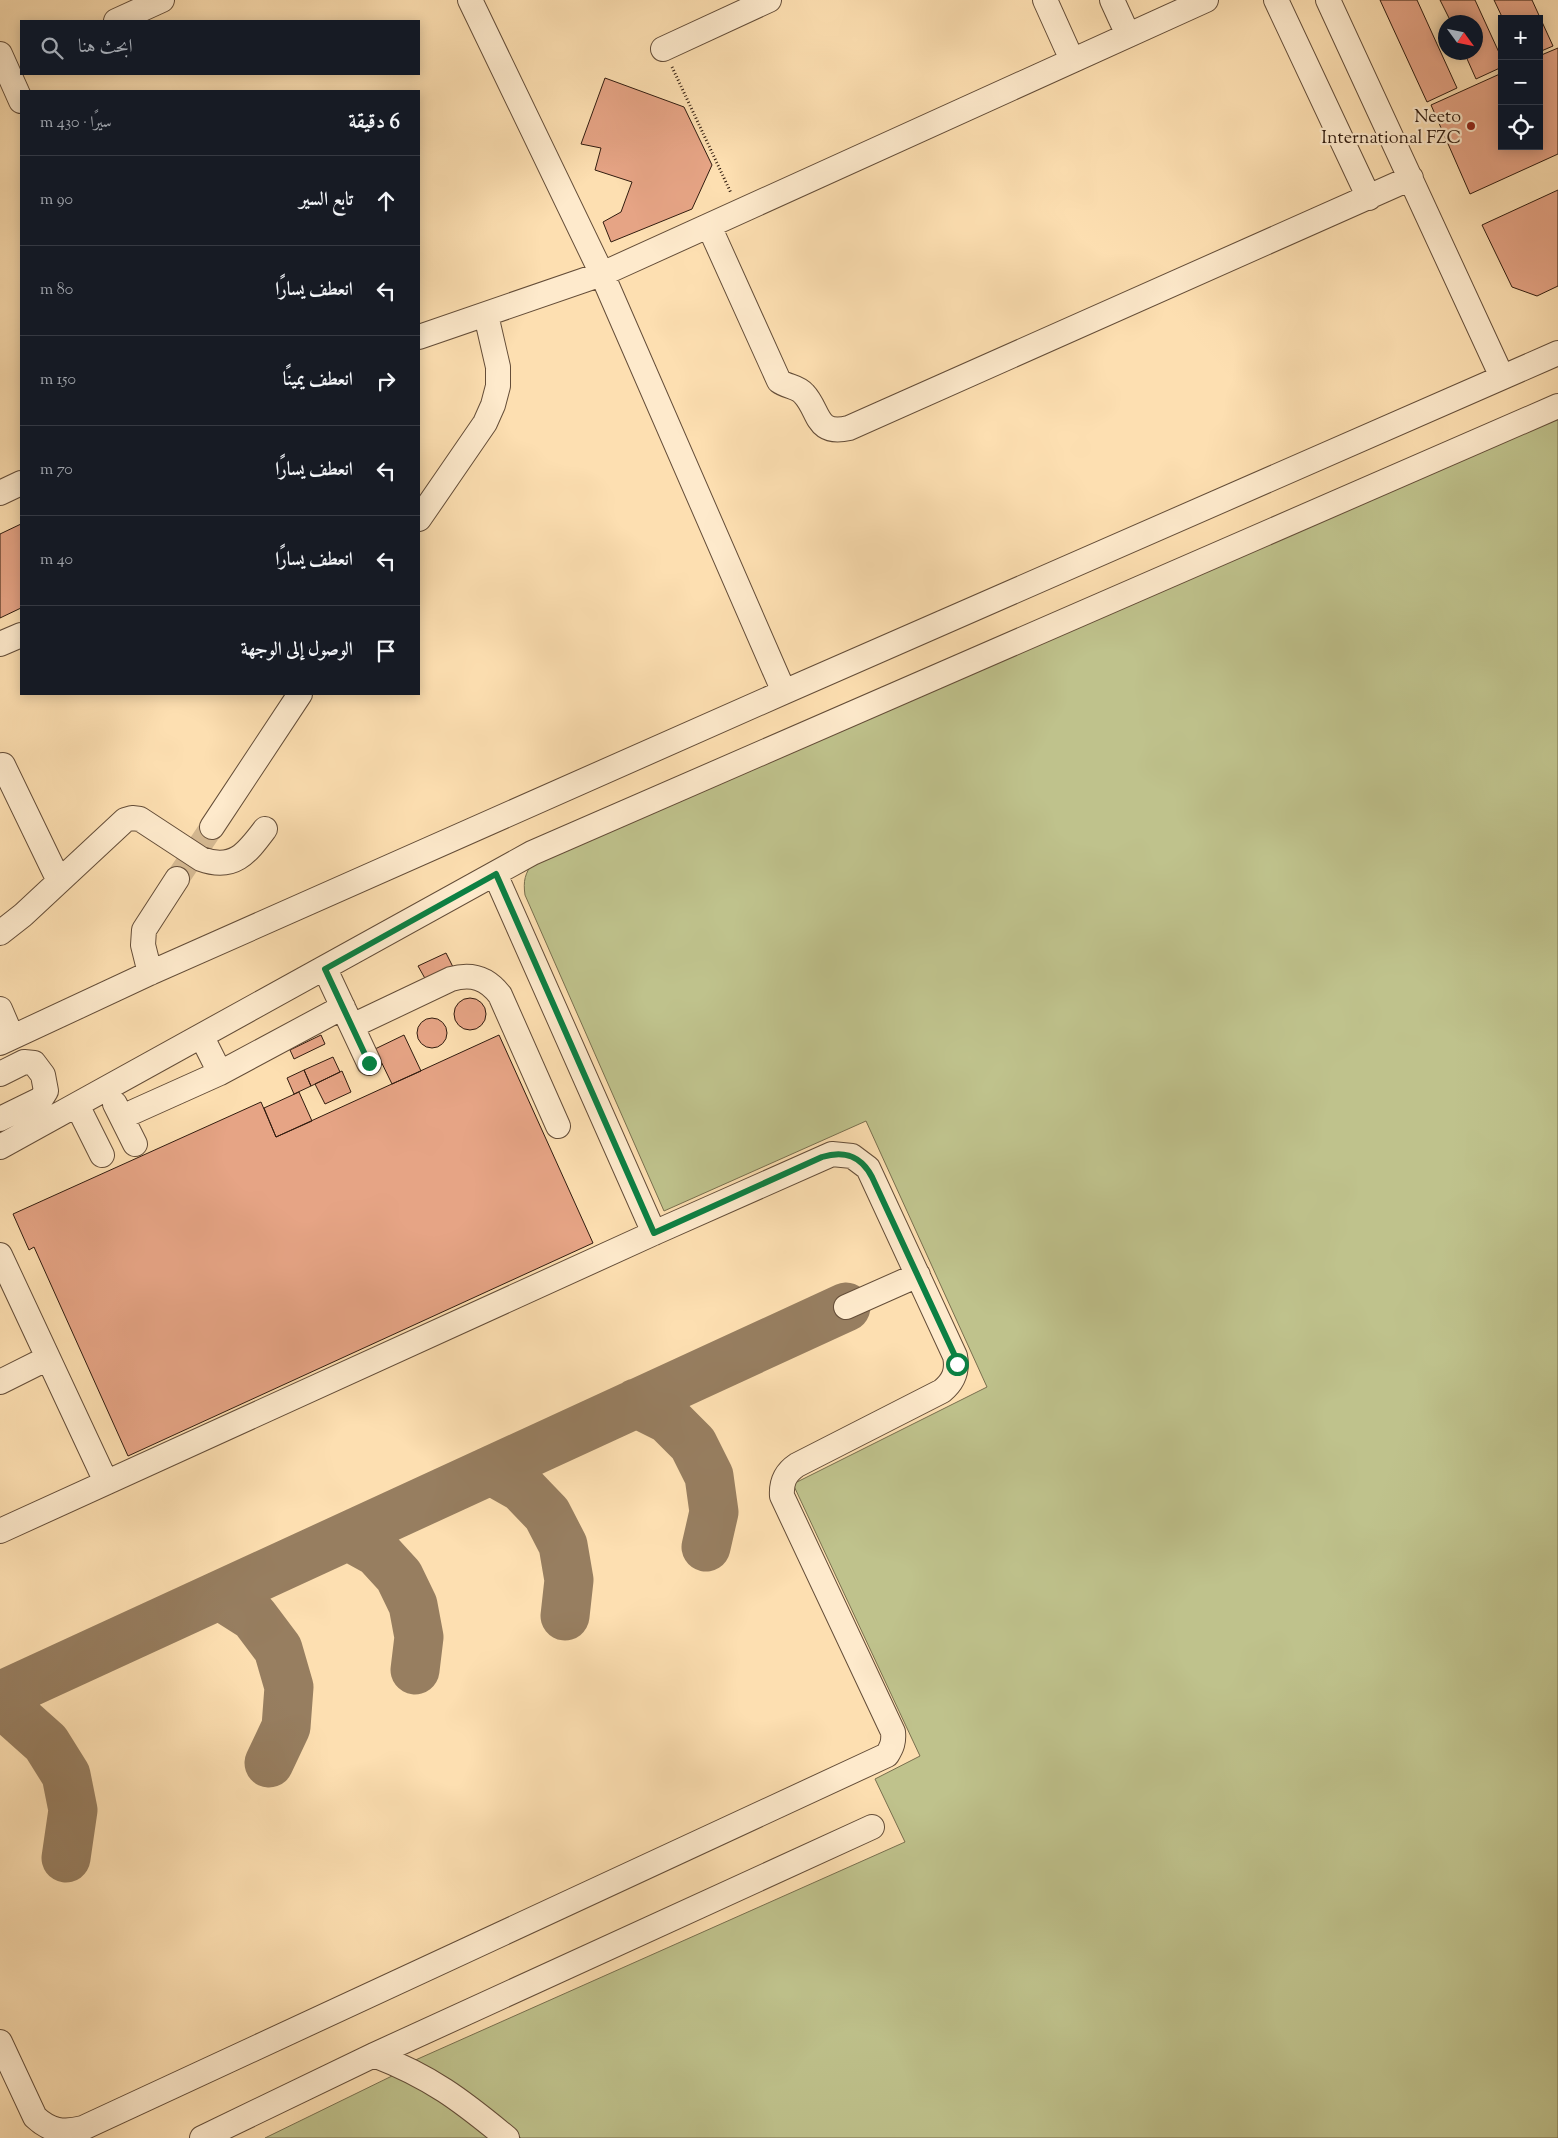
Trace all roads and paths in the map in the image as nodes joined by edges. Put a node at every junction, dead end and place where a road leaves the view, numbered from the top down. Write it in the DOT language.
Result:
graph roads {
  1 [pos="162,0"];
  2 [pos="470,0"];
  3 [pos="769,0"];
  4 [pos="1045,0"];
  5 [pos="1112,0"];
  6 [pos="1206,0"];
  7 [pos="1276,0"];
  8 [pos="1328,0"];
  9 [pos="118,20"];
  10 [pos="1128,35"];
  11 [pos="664,49"];
  12 [pos="1072,60"];
  13 [pos="10,64"];
  14 [pos="20,98"];
  15 [pos="1411,178"];
  16 [pos="1369,198"];
  17 [pos="740,212"];
  18 [pos="709,226"];
  19 [pos="602,274"];
  20 [pos="486,315"];
  21 [pos="420,337"];
  22 [pos="1558,353"];
  23 [pos="1502,377"];
  24 [pos="1558,406"];
  25 [pos="20,484"];
  26 [pos="0,493"];
  27 [pos="420,518"];
  28 [pos="20,635"];
  29 [pos="0,644"];
  30 [pos="784,692"];
  31 [pos="299,695"];
  32 [pos="3,764"];
  33 [pos="212,827"];
  34 [pos="265,829"];
  35 [pos="496,874"];
  36 [pos="178,879"];
  37 [pos="59,881"];
  38 [pos="0,933"];
  39 [pos="325,969"];
  40 [pos="150,973"];
  41 [pos="0,1010"];
  42 [pos="347,1017"];
  43 [pos="202,1036"];
  44 [pos="6,1040"];
  45 [pos="369,1063"];
  46 [pos="220,1073"];
  47 [pos="0,1074"];
  48 [pos="108,1089"];
  49 [pos="77,1105"];
  50 [pos="122,1118"];
  51 [pos="0,1119"];
  52 [pos="558,1126"];
  53 [pos="135,1144"];
  54 [pos="0,1148"];
  55 [pos="102,1155"];
  56 [pos="654,1233"];
  57 [pos="0,1255"];
  58 [pos="918,1275"];
  59 [pos="846,1306"];
  60 [pos="48,1358"];
  61 [pos="0,1382"];
  62 [pos="106,1482"];
  63 [pos="0,1531"];
  64 [pos="872,1827"];
  65 [pos="0,2042"];
  66 [pos="374,2055"];
  67 [pos="202,2138"];
  68 [pos="507,2138"];
  1 -- 9 [label="lane"];
  2 -- 19 [label="lane"];
  3 -- 11 [label="lane"];
  4 -- 12 [label="lane"];
  5 -- 10 [label="lane"];
  6 -- 10 [label="lane"];
  7 -- 16 [label="lane"];
  8 -- 15 [label="lane"];
  10 -- 12 [label="lane"];
  11 -- 17 [label="path"];
  12 -- 17 [label="lane"];
  13 -- 14 [label="lane"];
  15 -- 16 [label="lane"];
  15 -- 23 [label="lane"];
  16 -- 18 [label="lane"];
  17 -- 18 [label="lane"];
  18 -- 19 [label="lane"];
  19 -- 20 [label="lane"];
  19 -- 30 [label="lane"];
  20 -- 21 [label="lane"];
  20 -- 27 [label="lane"];
  22 -- 23 [label="lane"];
  23 -- 30 [label="lane"];
  24 -- 35 [label="lane"];
  25 -- 26 [label="lane"];
  28 -- 29 [label="lane"];
  30 -- 40 [label="lane"];
  31 -- 33 [label="lane"];
  32 -- 37 [label="lane"];
  34 -- 37 [label="lane"];
  35 -- 39 [label="lane"];
  35 -- 56 [label="lane"];
  36 -- 40 [label="lane"];
  37 -- 38 [label="lane"];
  39 -- 42 [label="lane"];
  39 -- 43 [label="lane"];
  40 -- 44 [label="lane"];
  41 -- 44 [label="lane"];
  42 -- 45 [label="lane"];
  42 -- 46 [label="lane"];
  42 -- 52 [label="lane"];
  43 -- 46 [label="lane"];
  43 -- 48 [label="lane"];
  46 -- 50 [label="lane"];
  47 -- 51 [label="lane"];
  48 -- 49 [label="lane"];
  48 -- 50 [label="lane"];
  49 -- 54 [label="lane"];
  49 -- 55 [label="lane"];
  50 -- 53 [label="lane"];
  56 -- 58 [label="lane"];
  56 -- 62 [label="lane"];
  57 -- 60 [label="lane"];
  58 -- 59 [label="lane"];
  58 -- 65 [label="lane"];
  60 -- 61 [label="lane"];
  60 -- 62 [label="lane"];
  62 -- 63 [label="lane"];
  64 -- 66 [label="lane"];
  66 -- 67 [label="lane"];
  66 -- 68 [label="lane"];
}
